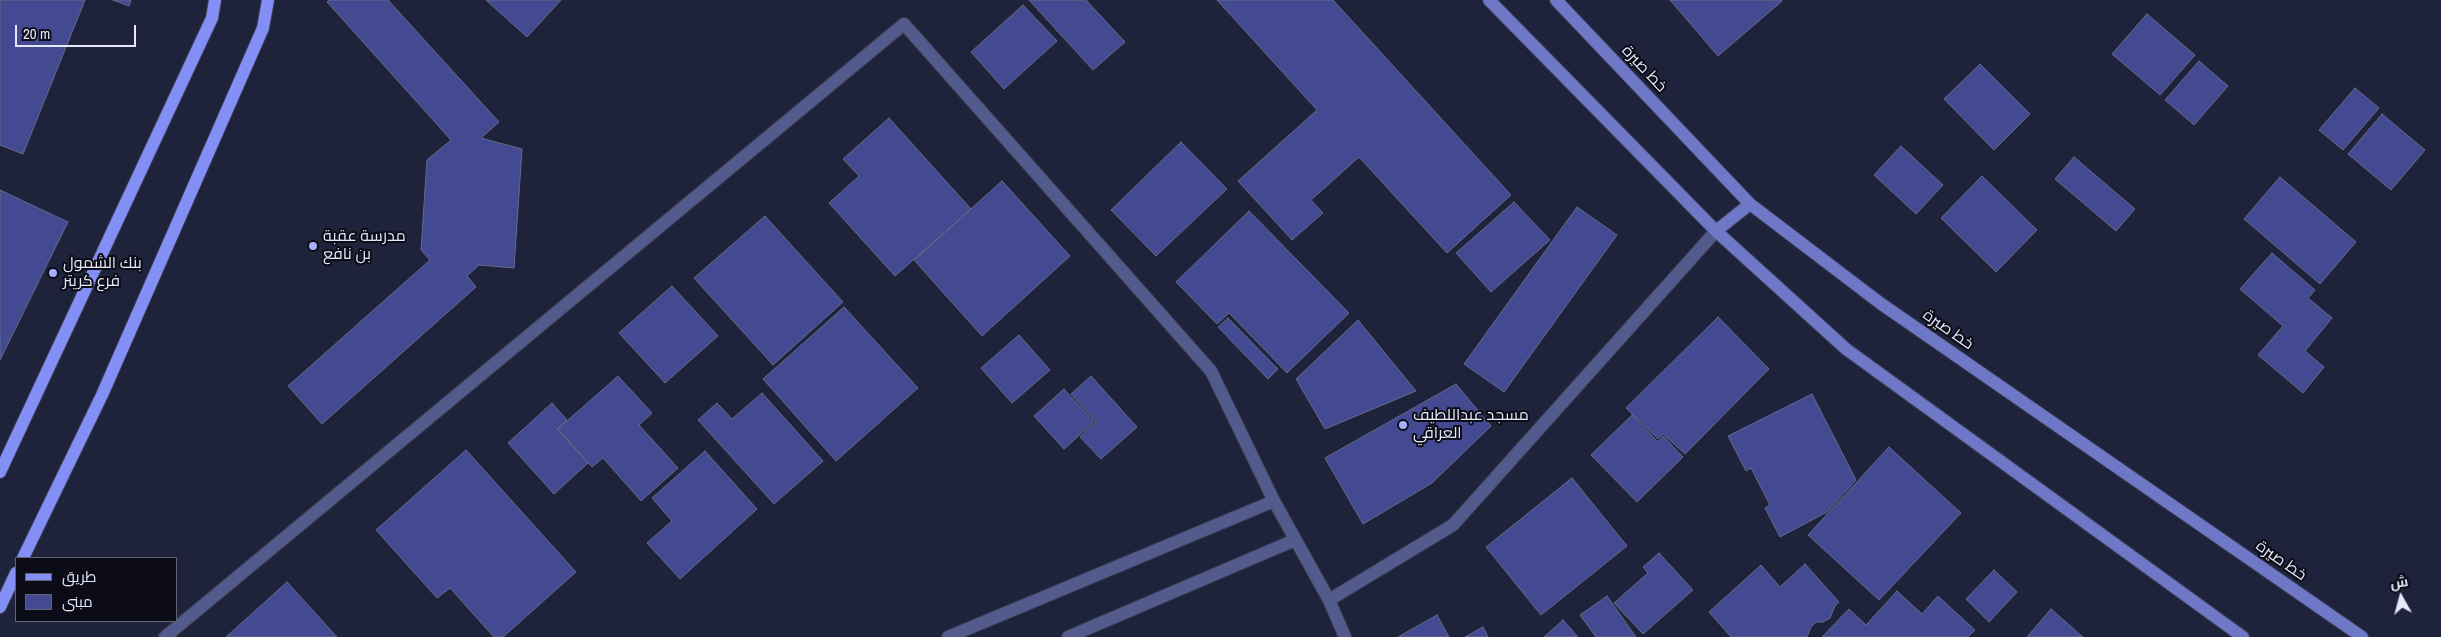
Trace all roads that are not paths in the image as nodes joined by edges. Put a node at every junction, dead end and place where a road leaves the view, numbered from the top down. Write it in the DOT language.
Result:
graph roads {
  1 [pos="215,0"];
  2 [pos="268,0"];
  3 [pos="1489,0"];
  4 [pos="1556,0"];
  5 [pos="1750,204"];
  6 [pos="1716,231"];
  7 [pos="0,472"];
  8 [pos="1274,501"];
  9 [pos="1295,540"];
  10 [pos="24,557"];
  11 [pos="15,575"];
  12 [pos="1329,600"];
  13 [pos="0,607"];
  14 [pos="165,637"];
  15 [pos="948,637"];
  16 [pos="1068,637"];
  17 [pos="1345,637"];
  18 [pos="2243,637"];
  19 [pos="2362,637"];
  1 -- 7 [label="main road"];
  2 -- 10 [label="main road"];
  3 -- 6 [label="street"];
  4 -- 5 [label="street, خط صيرة"];
  5 -- 6 [label="street"];
  5 -- 19 [label="street, خط صيرة"];
  6 -- 12 [label="street"];
  6 -- 18 [label="street"];
  8 -- 9 [label="street"];
  8 -- 14 [label="street"];
  8 -- 15 [label="street"];
  9 -- 12 [label="street"];
  9 -- 16 [label="street"];
  11 -- 13 [label="main road"];
  12 -- 17 [label="street"];
}
